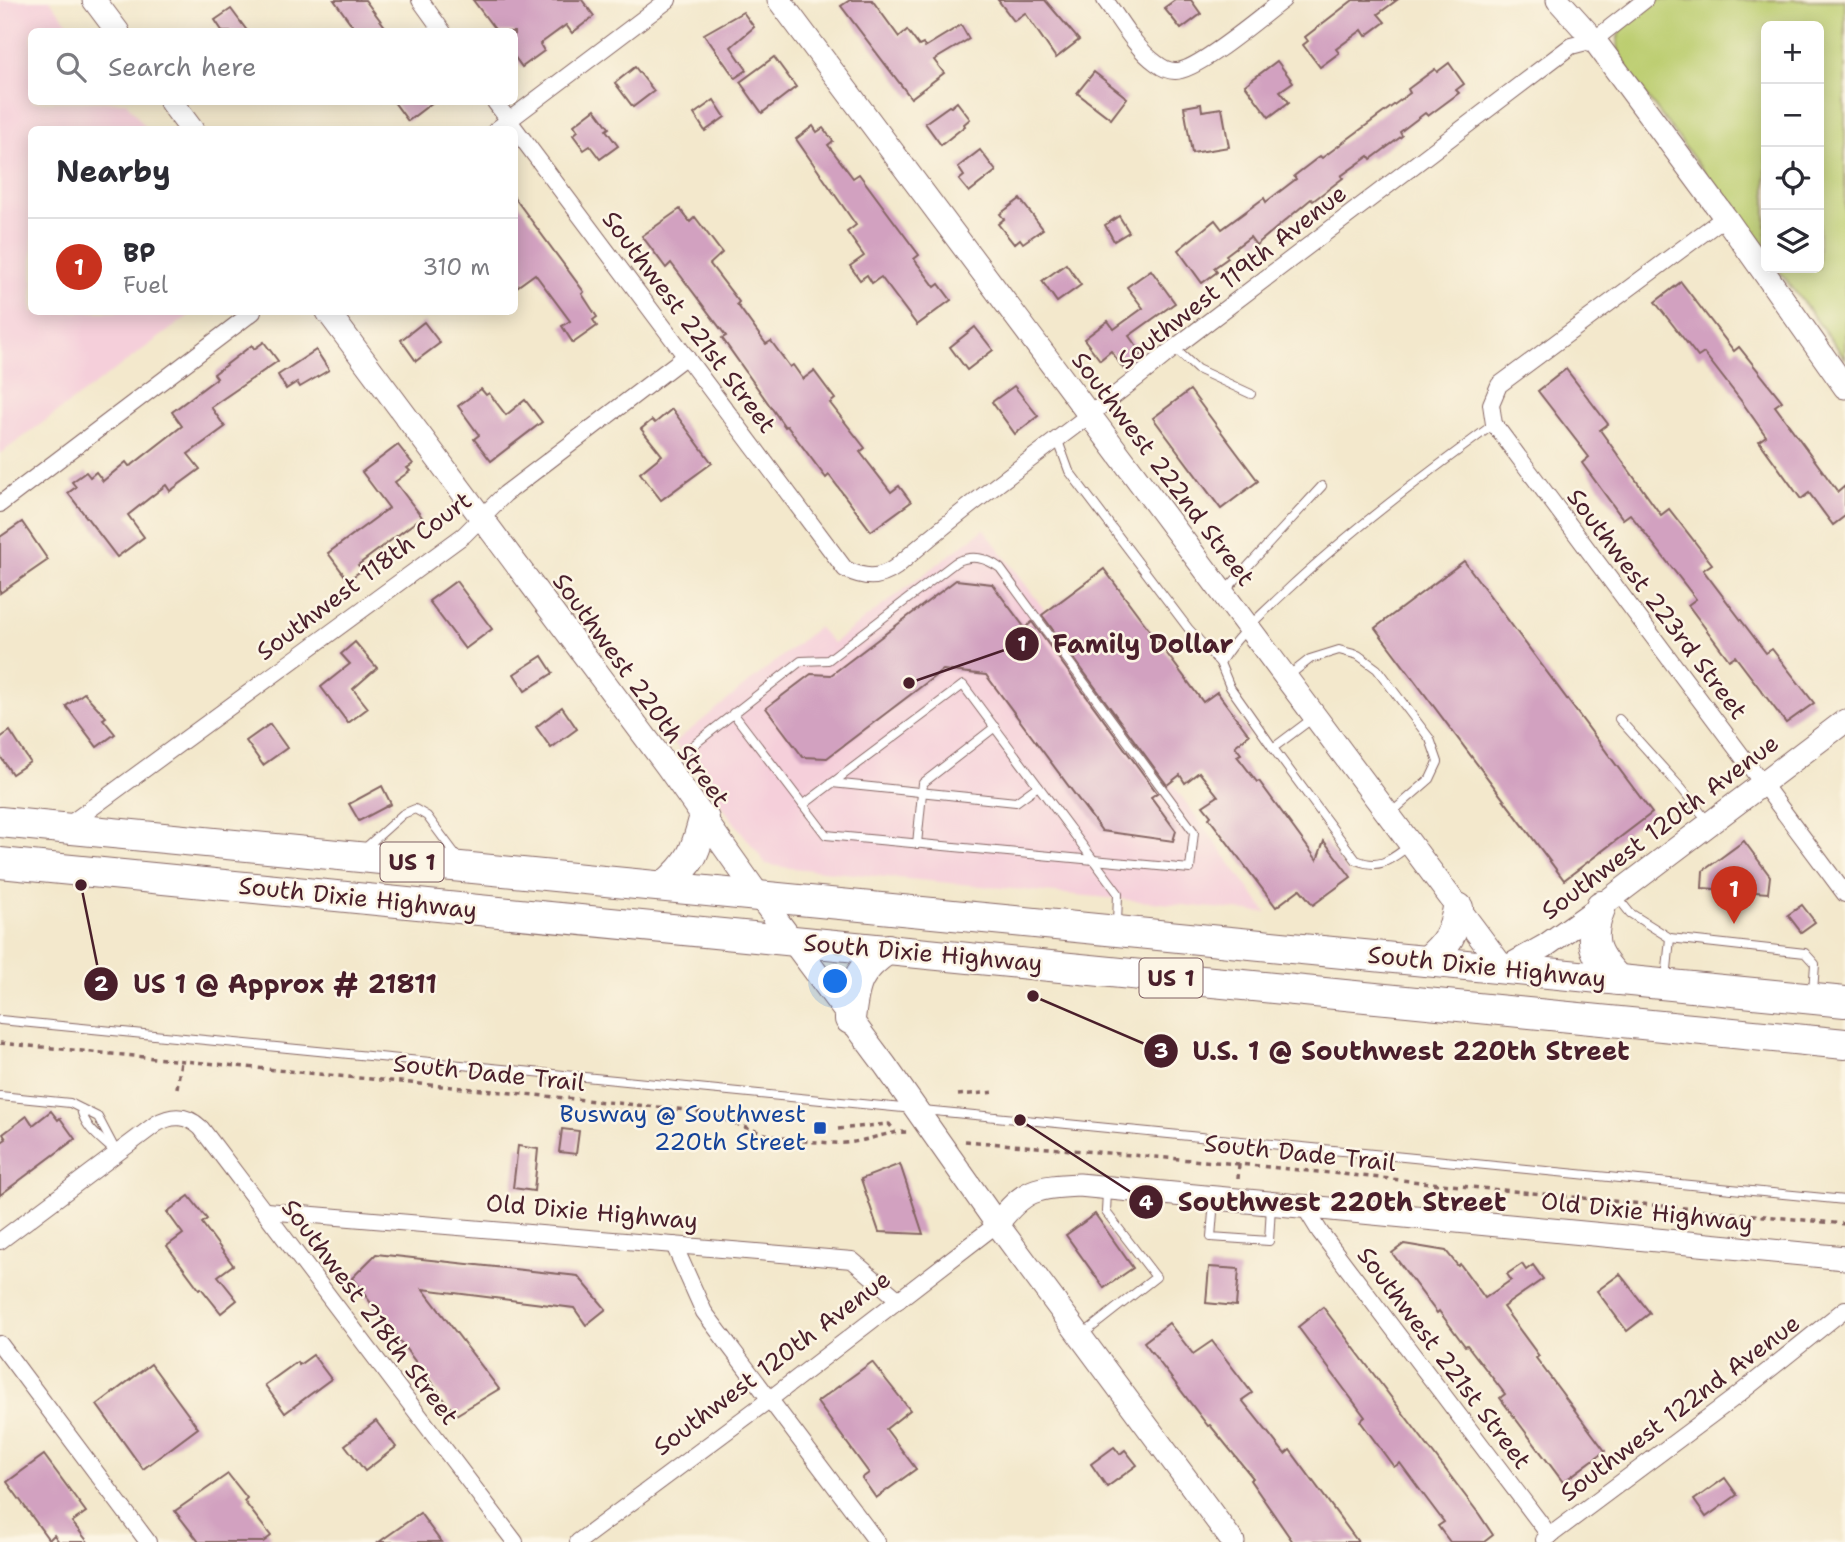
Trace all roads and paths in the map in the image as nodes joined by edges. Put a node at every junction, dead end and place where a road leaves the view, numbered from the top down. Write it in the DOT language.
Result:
graph roads {
  1 [pos="94,0"];
  2 [pos="420,0"];
  3 [pos="668,0"];
  4 [pos="779,0"];
  5 [pos="1105,0"];
  6 [pos="1283,0"];
  7 [pos="1558,0"];
  8 [pos="1645,0"];
  9 [pos="115,28"];
  10 [pos="440,28"];
  11 [pos="1594,40"];
  12 [pos="173,105"];
  13 [pos="496,105"];
  14 [pos="503,125"];
  15 [pos="189,126"];
  16 [pos="518,144"];
  17 [pos="1725,217"];
  18 [pos="249,315"];
  19 [pos="330,315"];
  20 [pos="1174,348"];
  21 [pos="686,356"];
  22 [pos="1845,387"];
  23 [pos="1251,394"];
  24 [pos="1089,415"];
  25 [pos="1494,424"];
  26 [pos="1057,439"];
  27 [pos="1322,486"];
  28 [pos="0,504"];
  29 [pos="480,518"];
  30 [pos="845,569"];
  31 [pos="1224,593"];
  32 [pos="1249,626"];
  33 [pos="1220,663"];
  34 [pos="1287,677"];
  35 [pos="733,713"];
  36 [pos="1316,716"];
  37 [pos="1619,719"];
  38 [pos="1845,721"];
  39 [pos="995,727"];
  40 [pos="1273,748"];
  41 [pos="667,765"];
  42 [pos="1762,782"];
  43 [pos="832,783"];
  44 [pos="1038,786"];
  45 [pos="922,793"];
  46 [pos="803,805"];
  47 [pos="1389,815"];
  48 [pos="704,819"];
  49 [pos="0,822"];
  50 [pos="1709,823"];
  51 [pos="65,828"];
  52 [pos="917,844"];
  53 [pos="0,845"];
  54 [pos="1411,845"];
  55 [pos="356,856"];
  56 [pos="1093,860"];
  57 [pos="0,863"];
  58 [pos="465,867"];
  59 [pos="96,872"];
  60 [pos="665,886"];
  61 [pos="1845,894"];
  62 [pos="759,896"];
  63 [pos="1608,900"];
  64 [pos="446,907"];
  65 [pos="1458,908"];
  66 [pos="1117,930"];
  67 [pos="1670,938"];
  68 [pos="792,941"];
  69 [pos="888,949"];
  70 [pos="1427,961"];
  71 [pos="1504,969"];
  72 [pos="1618,979"];
  73 [pos="1205,981"];
  74 [pos="1666,984"];
  75 [pos="1812,999"];
  76 [pos="1845,1002"];
  77 [pos="1551,1015"];
  78 [pos="850,1019"];
  79 [pos="0,1020"];
  80 [pos="0,1043"];
  81 [pos="1845,1044"];
  82 [pos="181,1060"];
  83 [pos="177,1088"];
  84 [pos="996,1092"];
  85 [pos="958,1095"];
  86 [pos="0,1096"];
  87 [pos="81,1109"];
  88 [pos="915,1121"];
  89 [pos="838,1129"];
  90 [pos="896,1132"];
  91 [pos="960,1140"];
  92 [pos="117,1153"];
  93 [pos="1239,1164"];
  94 [pos="1238,1182"];
  95 [pos="1108,1187"];
  96 [pos="1214,1197"];
  97 [pos="1845,1200"];
  98 [pos="1272,1203"];
  99 [pos="1304,1206"];
  100 [pos="266,1211"];
  101 [pos="997,1224"];
  102 [pos="1845,1224"];
  103 [pos="0,1241"];
  104 [pos="674,1245"];
  105 [pos="1845,1258"];
  106 [pos="899,1300"];
  107 [pos="1845,1309"];
  108 [pos="1079,1336"];
  109 [pos="0,1344"];
  110 [pos="770,1399"];
  111 [pos="1546,1539"];
  112 [pos="148,1542"];
  113 [pos="515,1542"];
  114 [pos="578,1542"];
  115 [pos="877,1542"];
  116 [pos="1233,1542"];
  1 -- 9 [label="street"];
  2 -- 10 [label="street"];
  3 -- 14 [label="street"];
  4 -- 24 [label="street, Southwest 222nd Street"];
  5 -- 6 [label="street"];
  7 -- 11 [label="street"];
  8 -- 11 [label="street, Southwest 119th Avenue"];
  11 -- 17 [label="street"];
  11 -- 20 [label="street, Southwest 119th Avenue"];
  12 -- 15 [label="street"];
  13 -- 14 [label="street, Southwest 221st Street"];
  16 -- 21 [label="street, Southwest 221st Street"];
  17 -- 22 [label="street"];
  17 -- 25 [label="street, Southwest 223rd Street"];
  18 -- 28 [label="street"];
  19 -- 29 [label="street, Southwest 220th Street"];
  20 -- 23 [label="lane"];
  20 -- 24 [label="street, Southwest 119th Avenue"];
  21 -- 29 [label="street, Southwest 118th Court"];
  21 -- 30 [label="street, Southwest 221st Street"];
  24 -- 26 [label="street, Southwest 119th Avenue"];
  24 -- 31 [label="street, Southwest 222nd Street"];
  25 -- 32 [label="lane"];
  25 -- 42 [label="street, Southwest 223rd Street"];
  26 -- 30 [label="street, Southwest 119th Avenue"];
  26 -- 33 [label="lane"];
  27 -- 31 [label="lane"];
  29 -- 41 [label="street, Southwest 220th Street"];
  29 -- 51 [label="street, Southwest 118th Court"];
  31 -- 32 [label="street, Southwest 222nd Street"];
  32 -- 33 [label="lane"];
  32 -- 34 [label="street, Southwest 222nd Street"];
  33 -- 40 [label="lane"];
  34 -- 36 [label="street, Southwest 222nd Street"];
  34 -- 47 [label="lane"];
  35 -- 41 [label="lane"];
  35 -- 46 [label="lane"];
  35 -- 56 [label="lane"];
  36 -- 40 [label="lane"];
  36 -- 47 [label="street, Southwest 222nd Street"];
  37 -- 50 [label="lane"];
  38 -- 42 [label="street, Southwest 120th Avenue"];
  39 -- 43 [label="lane"];
  39 -- 44 [label="lane"];
  39 -- 45 [label="lane"];
  40 -- 54 [label="lane"];
  41 -- 48 [label="street, Southwest 220th Street"];
  42 -- 50 [label="street, Southwest 120th Avenue"];
  42 -- 61 [label="street, Southwest 223rd Street"];
  43 -- 45 [label="lane"];
  43 -- 46 [label="lane"];
  44 -- 45 [label="lane"];
  44 -- 56 [label="lane"];
  45 -- 52 [label="lane"];
  46 -- 52 [label="lane"];
  47 -- 54 [label="street, Southwest 222nd Street"];
  48 -- 60 [label="highway"];
  48 -- 62 [label="street, Southwest 220th Street"];
  49 -- 51 [label="highway, South Dixie Highway / US 1"];
  50 -- 63 [label="street, Southwest 120th Avenue"];
  51 -- 53 [label="highway"];
  51 -- 55 [label="highway, South Dixie Highway / US 1"];
  51 -- 59 [label="highway"];
  52 -- 56 [label="lane"];
  54 -- 65 [label="street, Southwest 222nd Street"];
  55 -- 58 [label="highway, South Dixie Highway / US 1"];
  55 -- 58 [label="lane"];
  56 -- 66 [label="lane"];
  57 -- 59 [label="highway, South Dixie Highway / US 1"];
  58 -- 60 [label="highway, South Dixie Highway / US 1"];
  59 -- 64 [label="highway, South Dixie Highway / US 1"];
  60 -- 62 [label="highway, South Dixie Highway / US 1"];
  62 -- 64 [label="highway"];
  62 -- 66 [label="highway, South Dixie Highway / US 1"];
  62 -- 68 [label="street, Southwest 220th Street"];
  63 -- 67 [label="lane"];
  63 -- 71 [label="street, Southwest 120th Avenue"];
  63 -- 72 [label="highway"];
  64 -- 68 [label="highway, South Dixie Highway / US 1"];
  65 -- 70 [label="highway"];
  65 -- 71 [label="street, Southwest 222nd Street"];
  66 -- 68 [label="highway"];
  66 -- 70 [label="highway, South Dixie Highway / US 1"];
  67 -- 74 [label="lane"];
  67 -- 75 [label="lane"];
  68 -- 69 [label="highway, South Dixie Highway / US 1"];
  68 -- 78 [label="street, Southwest 220th Street"];
  69 -- 73 [label="highway, South Dixie Highway / US 1"];
  69 -- 78 [label="highway"];
  70 -- 71 [label="highway, South Dixie Highway / US 1"];
  71 -- 72 [label="highway, South Dixie Highway / US 1"];
  71 -- 73 [label="highway"];
  71 -- 77 [label="highway"];
  72 -- 74 [label="highway, South Dixie Highway / US 1"];
  73 -- 77 [label="highway, South Dixie Highway / US 1"];
  74 -- 75 [label="highway, South Dixie Highway / US 1"];
  75 -- 76 [label="highway, South Dixie Highway / US 1"];
  77 -- 81 [label="highway, South Dixie Highway / US 1"];
  78 -- 88 [label="street, Southwest 220th Street"];
  79 -- 88 [label="lane"];
  80 -- 82 [label="path, South Dade Trail"];
  82 -- 83 [label="path"];
  82 -- 90 [label="path, South Dade Trail"];
  84 -- 85 [label="path"];
  86 -- 87 [label="lane"];
  87 -- 92 [label="lane"];
  87 -- 92 [label="lane"];
  88 -- 90 [label="path, South Dade Trail"];
  88 -- 97 [label="lane"];
  88 -- 101 [label="street, Southwest 220th Street"];
  89 -- 90 [label="path"];
  91 -- 93 [label="path, South Dade Trail"];
  92 -- 100 [label="street, Southwest 218th Street"];
  92 -- 103 [label="street"];
  93 -- 94 [label="path"];
  93 -- 102 [label="path, South Dade Trail"];
  95 -- 96 [label="street, Old Dixie Highway"];
  95 -- 101 [label="street, Old Dixie Highway"];
  95 -- 108 [label="lane"];
  96 -- 98 [label="street, Old Dixie Highway"];
  96 -- 98 [label="lane"];
  98 -- 99 [label="street, Old Dixie Highway"];
  99 -- 105 [label="street, Old Dixie Highway"];
  99 -- 111 [label="street, Southwest 221st Street"];
  100 -- 104 [label="street, Old Dixie Highway"];
  100 -- 113 [label="street, Southwest 218th Street"];
  101 -- 106 [label="street, Southwest 120th Avenue"];
  101 -- 108 [label="street, Southwest 220th Street"];
  104 -- 106 [label="street, Old Dixie Highway"];
  104 -- 110 [label="street"];
  106 -- 110 [label="street, Southwest 120th Avenue"];
  107 -- 111 [label="street, Southwest 122nd Avenue"];
  108 -- 116 [label="street, Southwest 220th Street"];
  109 -- 112 [label="street"];
  110 -- 114 [label="street, Southwest 120th Avenue"];
  110 -- 115 [label="street"];
}
